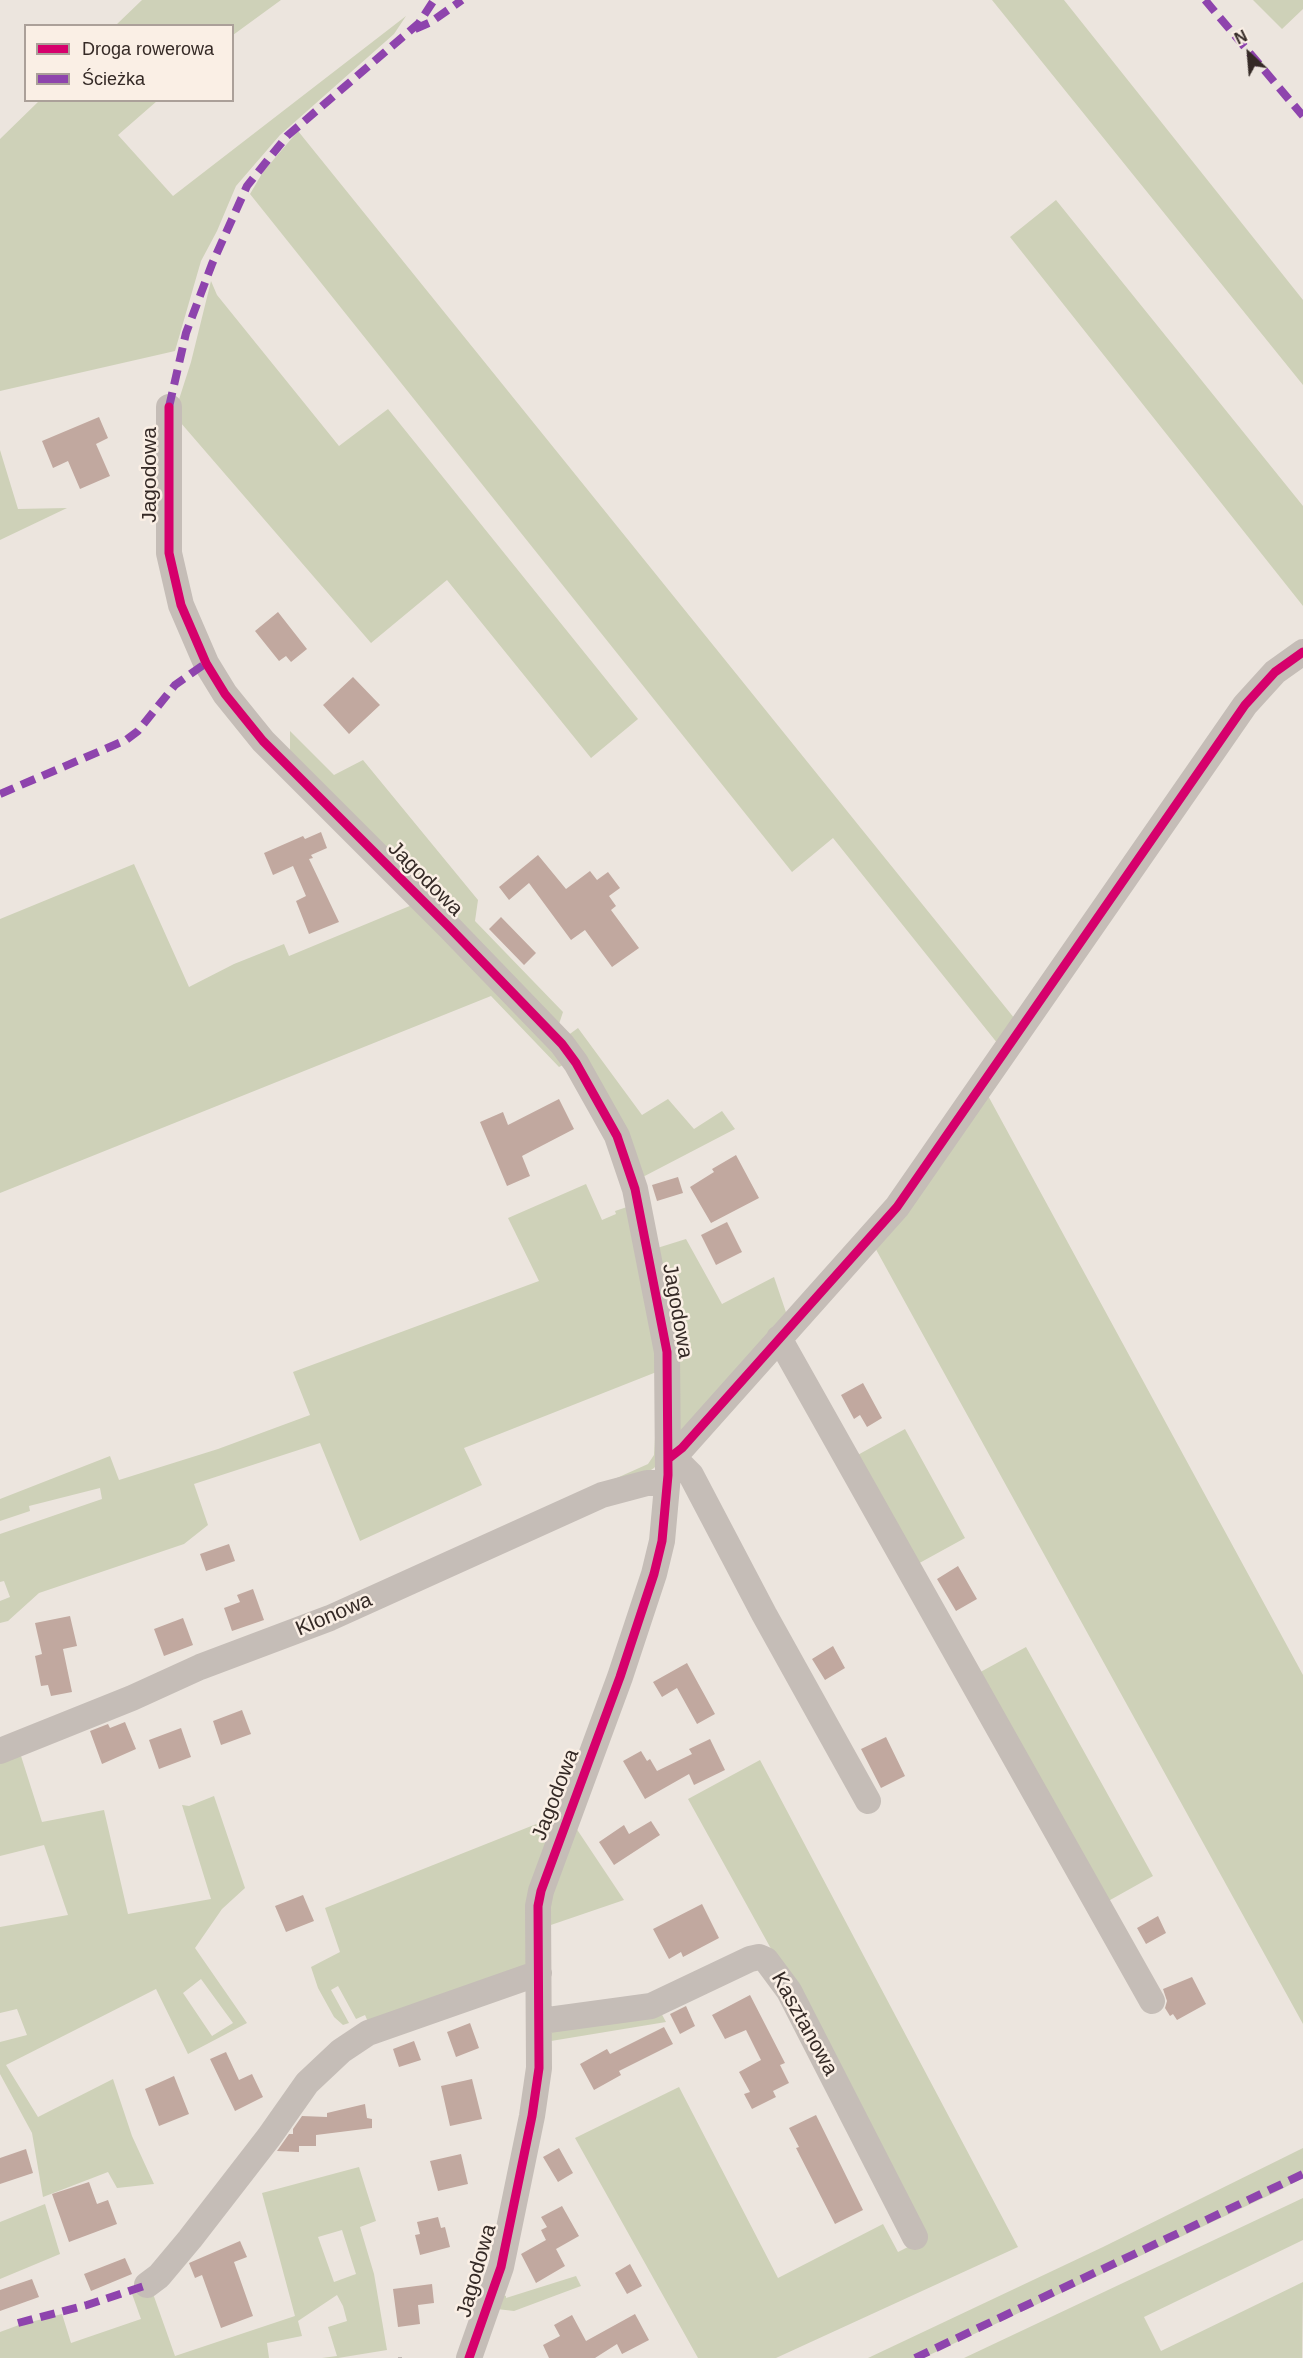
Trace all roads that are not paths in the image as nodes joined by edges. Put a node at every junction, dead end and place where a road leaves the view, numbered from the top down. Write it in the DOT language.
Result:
graph roads {
  1 [pos="169,407"];
  2 [pos="1303,652"];
  3 [pos="779,1338"];
  4 [pos="669,1466"];
  5 [pos="0,1751"];
  6 [pos="868,1801"];
  7 [pos="539,1973"];
  8 [pos="1152,2001"];
  9 [pos="541,2021"];
  10 [pos="915,2237"];
  11 [pos="147,2285"];
  12 [pos="469,2358"];
  1 -- 4 [label="street, Jagodowa"];
  2 -- 3 [label="street"];
  3 -- 4 [label="street"];
  3 -- 8 [label="street"];
  4 -- 5 [label="street, Klonowa"];
  4 -- 6 [label="street"];
  4 -- 7 [label="street, Jagodowa"];
  7 -- 9 [label="street, Jagodowa"];
  7 -- 11 [label="street"];
  9 -- 10 [label="street, Kasztanowa"];
  9 -- 12 [label="street, Jagodowa"];
}
